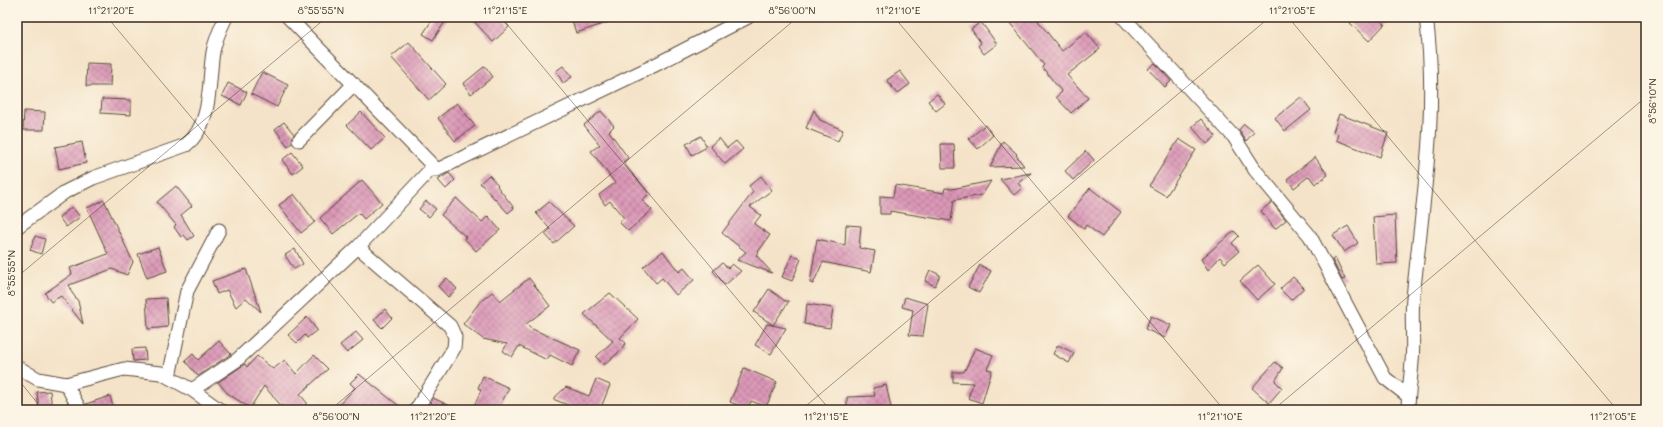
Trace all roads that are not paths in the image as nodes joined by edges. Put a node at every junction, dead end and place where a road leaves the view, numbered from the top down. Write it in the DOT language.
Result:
graph roads {
  1 [pos="226,17"];
  2 [pos="288,17"];
  3 [pos="748,17"];
  4 [pos="1123,17"];
  5 [pos="1426,17"];
  6 [pos="354,84"];
  7 [pos="299,140"];
  8 [pos="437,170"];
  9 [pos="17,227"];
  10 [pos="219,230"];
  11 [pos="358,247"];
  12 [pos="17,367"];
  13 [pos="168,377"];
  14 [pos="66,384"];
  15 [pos="192,390"];
  16 [pos="1408,396"];
  17 [pos="80,410"];
  18 [pos="220,410"];
  19 [pos="416,410"];
  20 [pos="1408,410"];
  1 -- 9 [label="street"];
  2 -- 6 [label="street"];
  3 -- 8 [label="street"];
  4 -- 16 [label="street"];
  5 -- 16 [label="street"];
  6 -- 7 [label="street"];
  6 -- 8 [label="street"];
  8 -- 11 [label="street"];
  10 -- 13 [label="street"];
  11 -- 15 [label="street"];
  11 -- 19 [label="street"];
  12 -- 14 [label="street"];
  13 -- 14 [label="street"];
  13 -- 15 [label="street"];
  14 -- 17 [label="street"];
  15 -- 18 [label="street"];
  16 -- 20 [label="street"];
}
